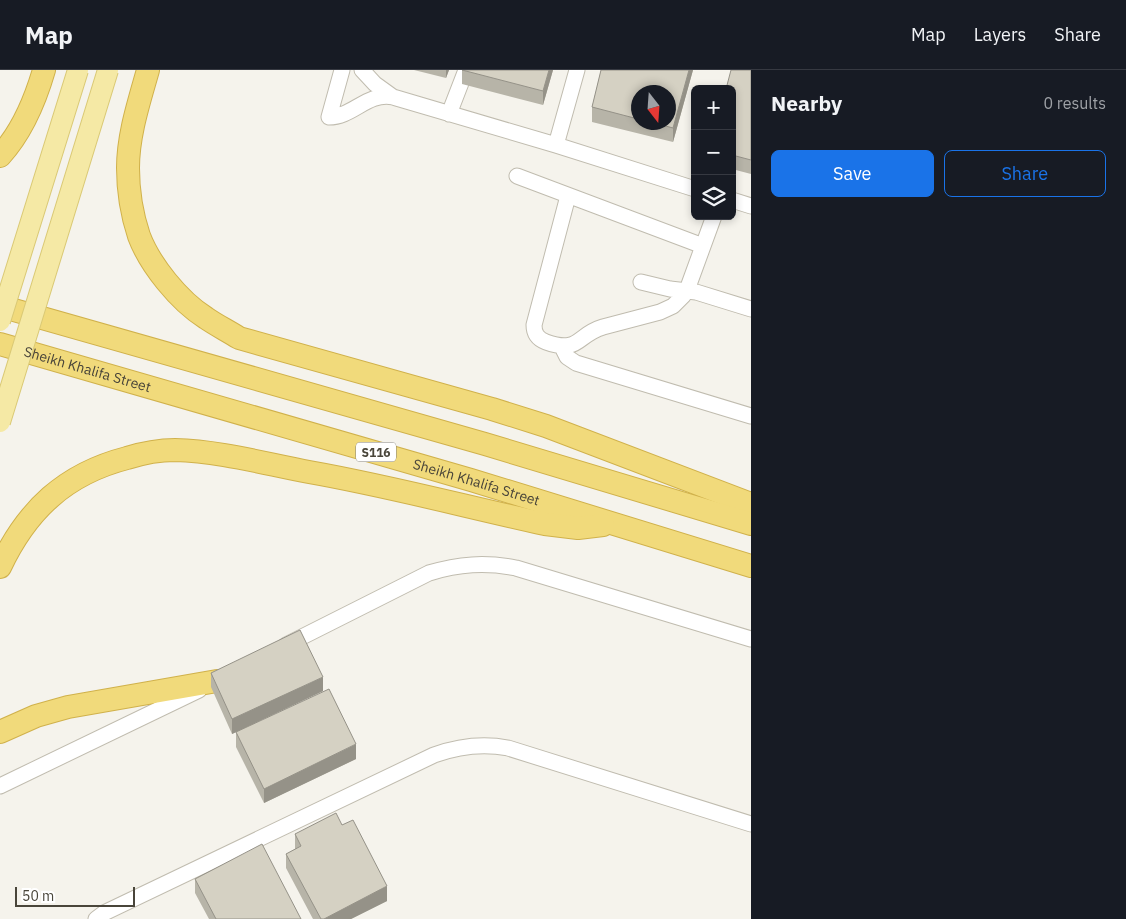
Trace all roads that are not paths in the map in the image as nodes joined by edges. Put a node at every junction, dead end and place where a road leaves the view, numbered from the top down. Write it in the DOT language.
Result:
graph roads {
  1 [pos="44,70"];
  2 [pos="78,70"];
  3 [pos="108,70"];
  4 [pos="148,70"];
  5 [pos="342,70"];
  6 [pos="362,70"];
  7 [pos="466,70"];
  8 [pos="577,70"];
  9 [pos="393,97"];
  10 [pos="449,114"];
  11 [pos="556,145"];
  12 [pos="0,156"];
  13 [pos="517,176"];
  14 [pos="691,188"];
  15 [pos="568,196"];
  16 [pos="736,201"];
  17 [pos="751,206"];
  18 [pos="713,220"];
  19 [pos="703,246"];
  20 [pos="641,282"];
  21 [pos="687,290"];
  22 [pos="749,303"];
  23 [pos="0,306"];
  24 [pos="0,321"];
  25 [pos="0,344"];
  26 [pos="562,347"];
  27 [pos="751,416"];
  28 [pos="0,422"];
  29 [pos="751,504"];
  30 [pos="612,523"];
  31 [pos="751,524"];
  32 [pos="751,566"];
  33 [pos="0,567"];
  34 [pos="751,639"];
  35 [pos="277,650"];
  36 [pos="226,677"];
  37 [pos="0,732"];
  38 [pos="0,786"];
  39 [pos="751,824"];
  40 [pos="100,916"];
  41 [pos="86,919"];
  1 -- 12 [label="highway"];
  2 -- 24 [label="main road, bridge"];
  3 -- 28 [label="main road, bridge"];
  4 -- 29 [label="highway"];
  5 -- 9 [label="street"];
  6 -- 9 [label="street"];
  7 -- 10 [label="street"];
  8 -- 11 [label="street"];
  9 -- 10 [label="street"];
  10 -- 11 [label="street"];
  11 -- 14 [label="street"];
  13 -- 15 [label="street"];
  15 -- 19 [label="street"];
  15 -- 26 [label="street"];
  16 -- 17 [label="street"];
  18 -- 19 [label="street"];
  19 -- 21 [label="street"];
  20 -- 21 [label="street"];
  21 -- 22 [label="street"];
  21 -- 26 [label="street"];
  23 -- 31 [label="highway"];
  25 -- 30 [label="highway, Sheikh Khalifa Street / S116"];
  26 -- 27 [label="street"];
  30 -- 32 [label="highway, Sheikh Khalifa Street / S116"];
  30 -- 33 [label="highway"];
  34 -- 35 [label="street"];
  36 -- 37 [label="highway"];
  36 -- 38 [label="street"];
  39 -- 40 [label="street"];
  40 -- 41 [label="street"];
}
